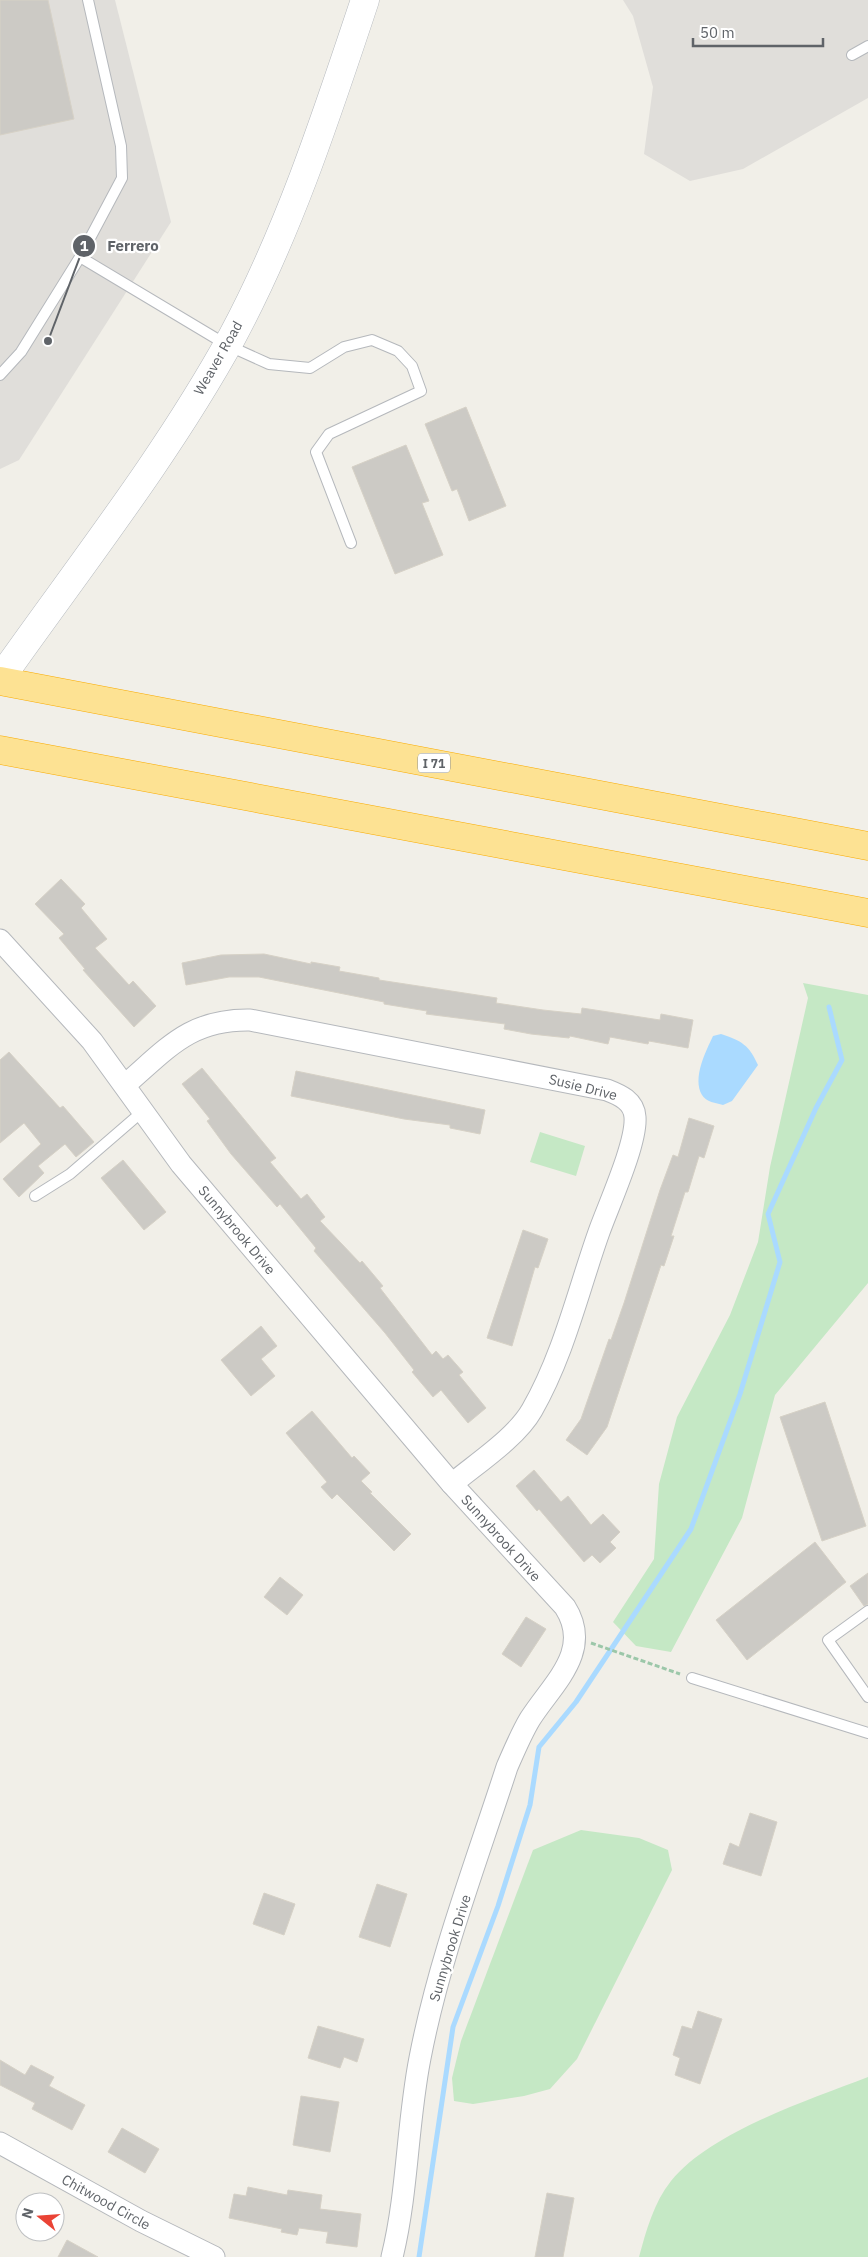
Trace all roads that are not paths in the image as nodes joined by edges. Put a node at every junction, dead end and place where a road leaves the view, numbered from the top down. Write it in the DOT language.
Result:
graph roads {
  1 [pos="88,0"];
  2 [pos="364,0"];
  3 [pos="868,46"];
  4 [pos="852,55"];
  5 [pos="80,257"];
  6 [pos="227,345"];
  7 [pos="0,375"];
  8 [pos="351,543"];
  9 [pos="0,680"];
  10 [pos="0,750"];
  11 [pos="860,844"];
  12 [pos="868,913"];
  13 [pos="0,940"];
  14 [pos="125,1085"];
  15 [pos="143,1111"];
  16 [pos="35,1196"];
  17 [pos="452,1484"];
  18 [pos="868,1610"];
  19 [pos="692,1678"];
  20 [pos="868,1697"];
  21 [pos="868,1733"];
  22 [pos="0,2143"];
  23 [pos="214,2257"];
  24 [pos="392,2257"];
  1 -- 5 [label="lane"];
  2 -- 6 [label="main road, Weaver Road"];
  3 -- 4 [label="lane"];
  5 -- 6 [label="lane"];
  5 -- 7 [label="lane"];
  6 -- 8 [label="lane"];
  6 -- 9 [label="main road, Weaver Road"];
  9 -- 11 [label="highway, I 71"];
  10 -- 12 [label="highway"];
  13 -- 14 [label="street, Sunnybrook Drive"];
  14 -- 15 [label="street, Sunnybrook Drive"];
  14 -- 17 [label="street, Susie Drive"];
  15 -- 16 [label="lane"];
  15 -- 17 [label="street, Sunnybrook Drive"];
  17 -- 24 [label="street, Sunnybrook Drive"];
  18 -- 20 [label="lane"];
  19 -- 21 [label="lane"];
  22 -- 23 [label="street, Chitwood Circle"];
}
